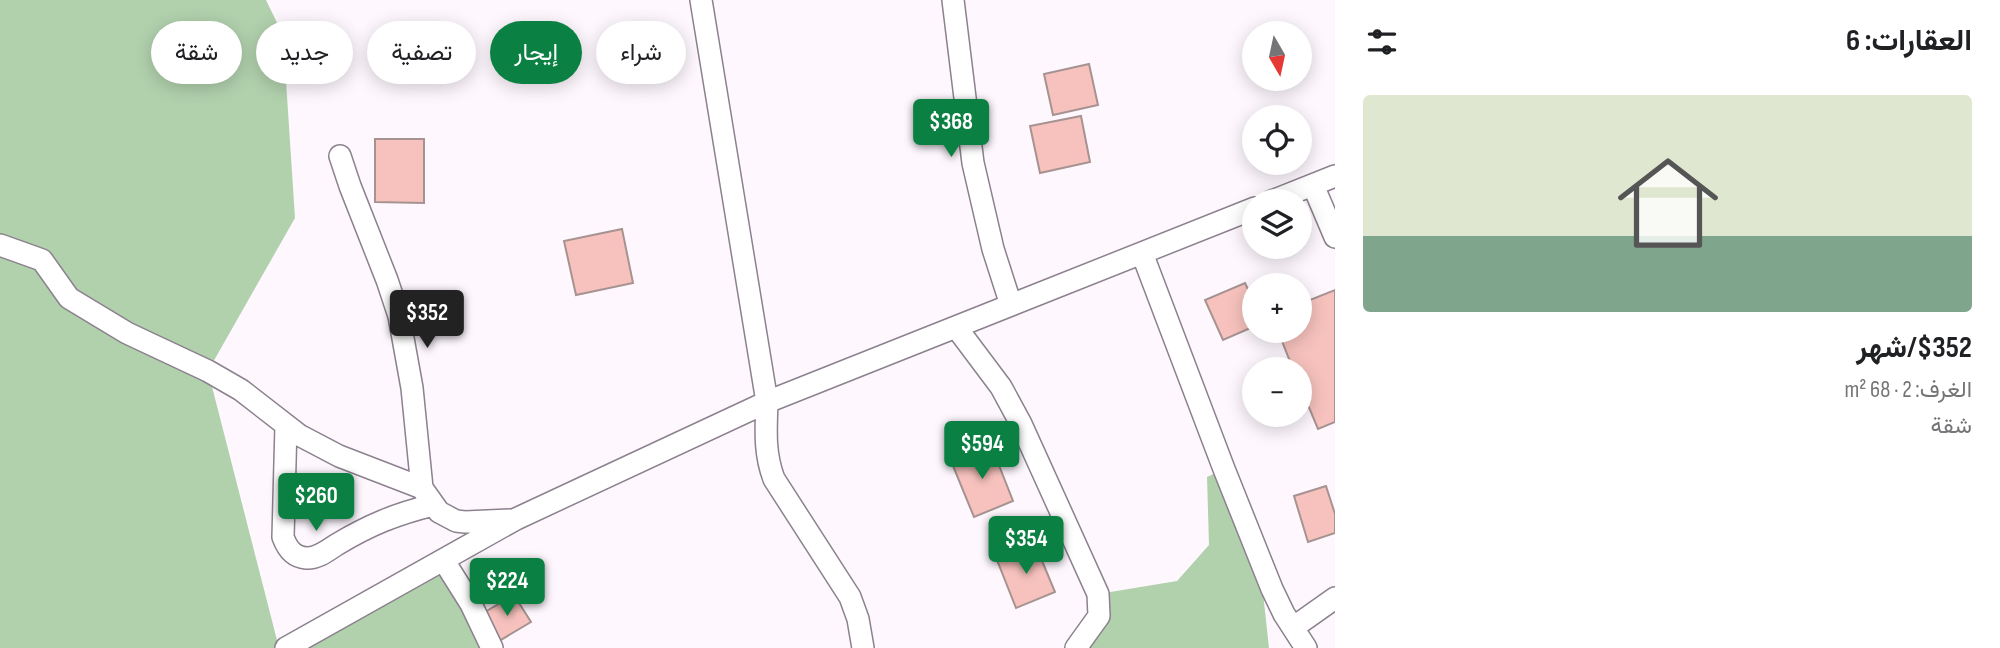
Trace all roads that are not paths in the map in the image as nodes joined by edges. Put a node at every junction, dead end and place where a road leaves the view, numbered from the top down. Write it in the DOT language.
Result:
graph roads {
  1 [pos="701,0"];
  2 [pos="953,0"];
  3 [pos="340,156"];
  4 [pos="1335,176"];
  5 [pos="1313,185"];
  6 [pos="1303,189"];
  7 [pos="1242,213"];
  8 [pos="1335,237"];
  9 [pos="0,245"];
  10 [pos="1142,253"];
  11 [pos="1012,304"];
  12 [pos="956,327"];
  13 [pos="767,402"];
  14 [pos="286,425"];
  15 [pos="428,497"];
  16 [pos="516,519"];
  17 [pos="444,561"];
  18 [pos="1335,598"];
  19 [pos="1294,627"];
  20 [pos="298,645"];
  21 [pos="492,648"];
  22 [pos="863,648"];
  23 [pos="1076,648"];
  24 [pos="1306,648"];
  1 -- 13 [label="street"];
  2 -- 11 [label="street"];
  3 -- 15 [label="street"];
  4 -- 5 [label="street"];
  5 -- 6 [label="street"];
  5 -- 8 [label="street"];
  7 -- 10 [label="street"];
  9 -- 14 [label="street"];
  10 -- 11 [label="street"];
  10 -- 19 [label="street"];
  11 -- 12 [label="street"];
  12 -- 13 [label="street"];
  12 -- 23 [label="street"];
  13 -- 16 [label="street"];
  13 -- 22 [label="street"];
  14 -- 15 [label="street"];
  14 -- 15 [label="street"];
  15 -- 16 [label="street"];
  16 -- 17 [label="street"];
  17 -- 20 [label="street"];
  17 -- 21 [label="street"];
  18 -- 19 [label="street"];
  19 -- 24 [label="street"];
}
